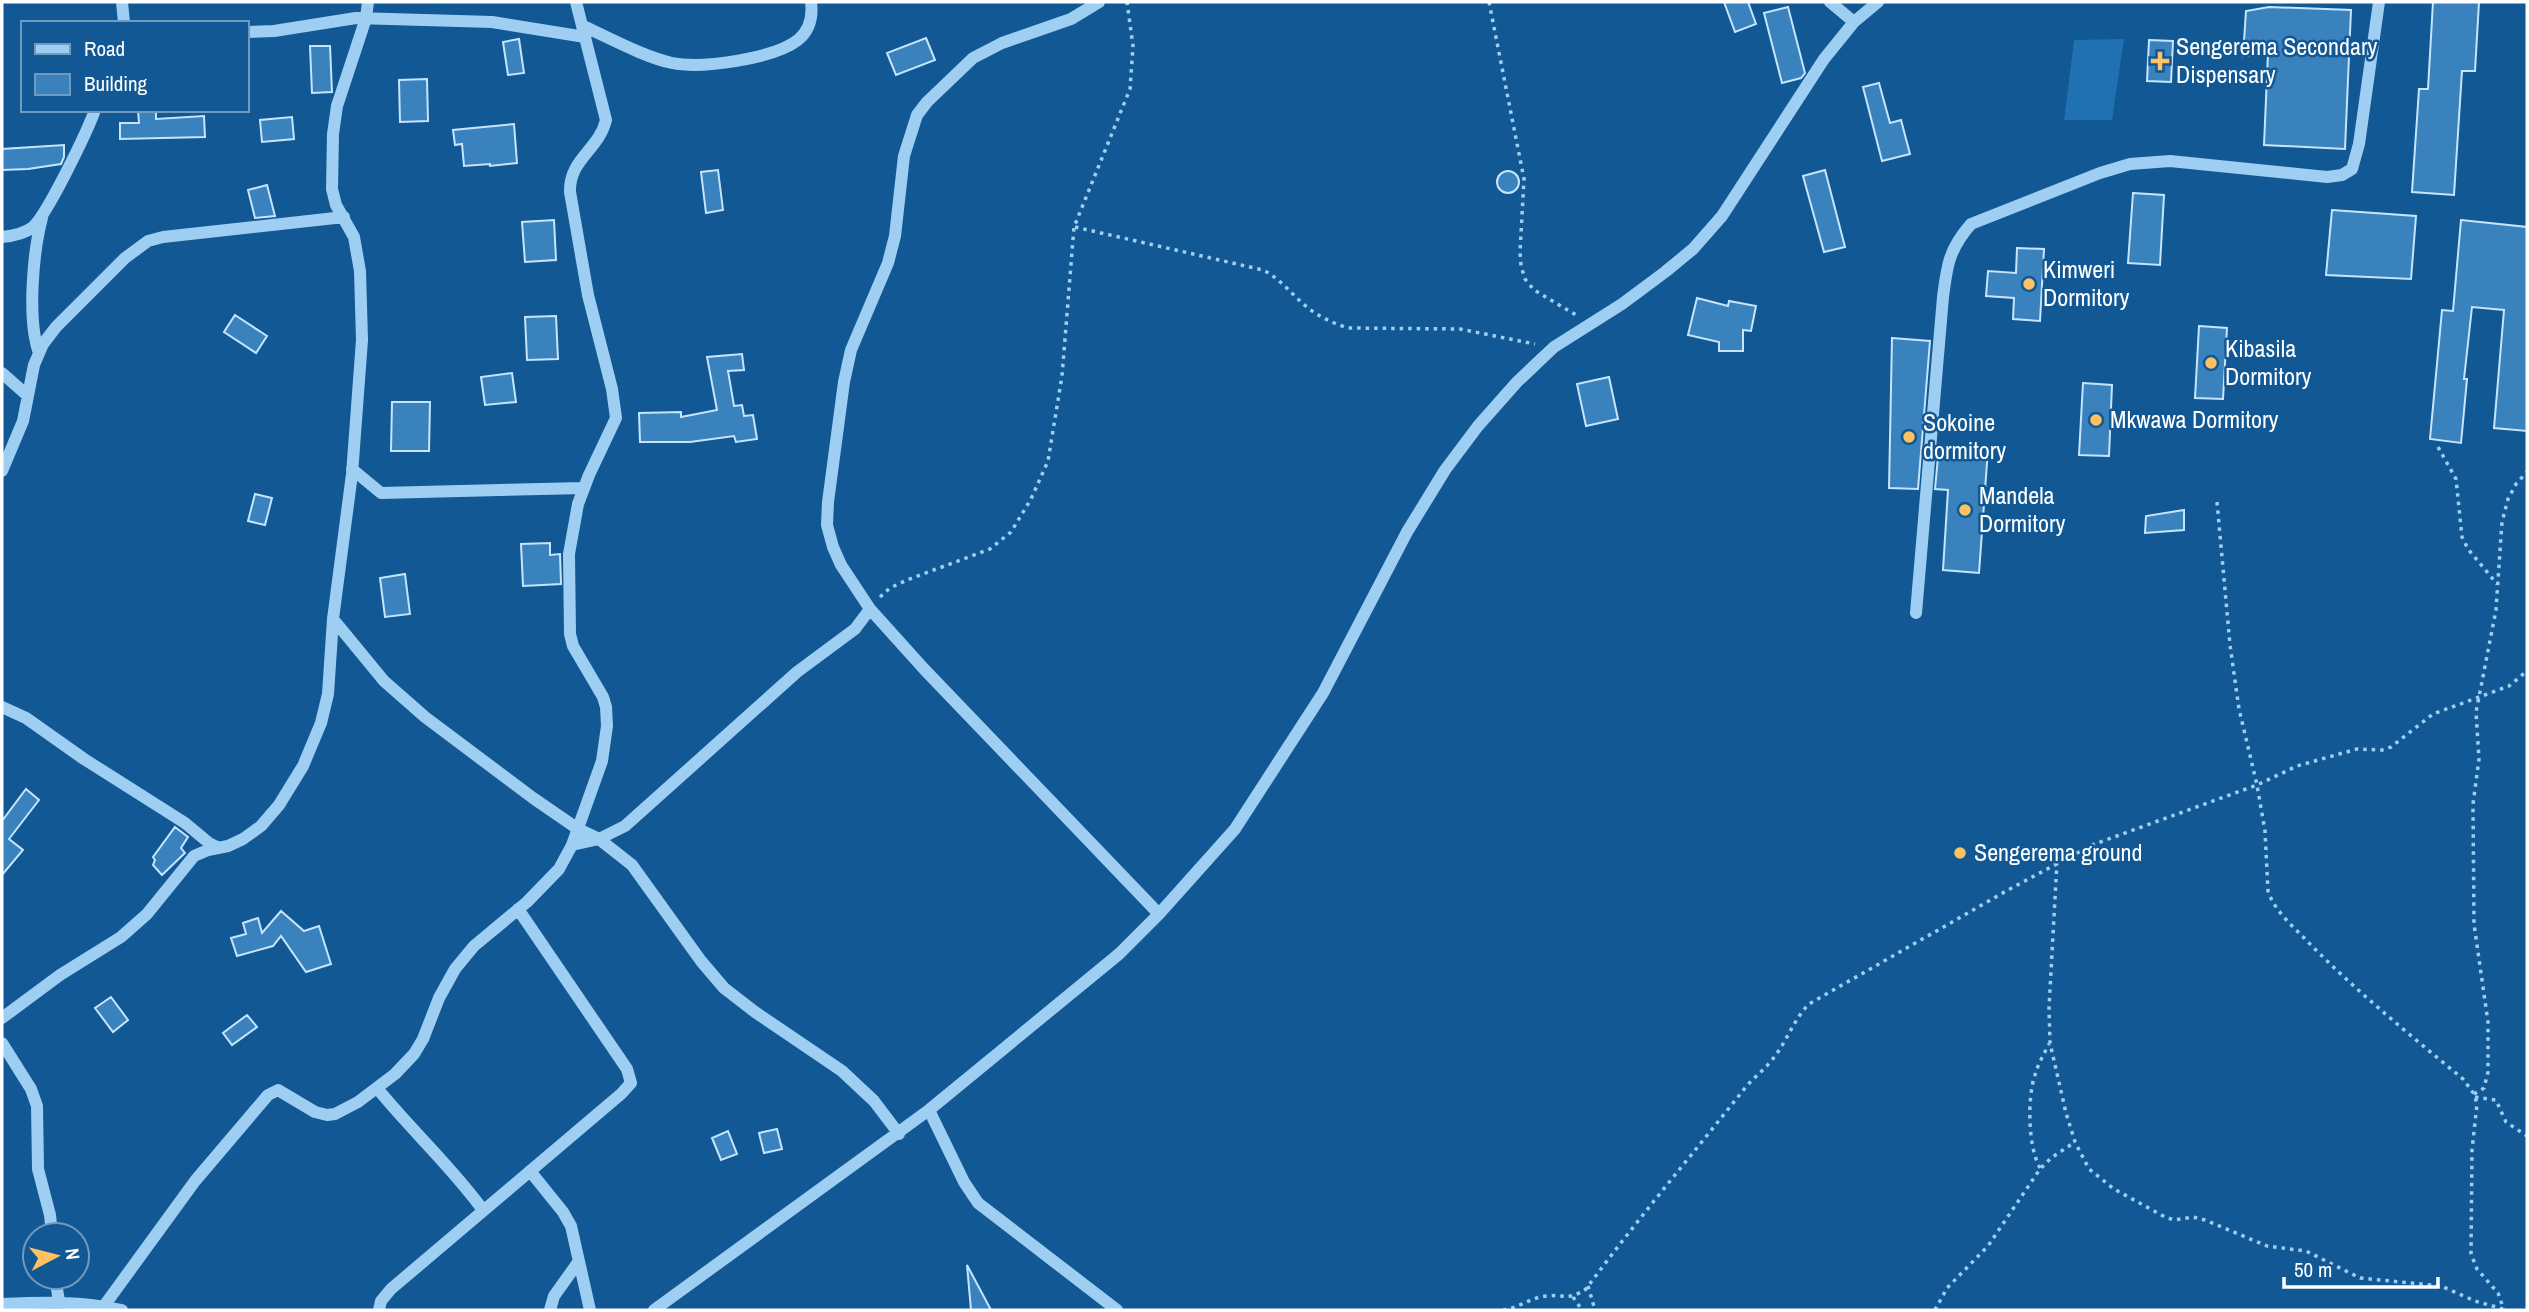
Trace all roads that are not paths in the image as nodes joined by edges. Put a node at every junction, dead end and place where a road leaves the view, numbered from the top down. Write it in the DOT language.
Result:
graph roads {
  1 [pos="122,2"];
  2 [pos="368,2"];
  3 [pos="576,2"];
  4 [pos="811,2"];
  5 [pos="1099,2"];
  6 [pos="1830,2"];
  7 [pos="1878,2"];
  8 [pos="2378,2"];
  9 [pos="366,18"];
  10 [pos="124,21"];
  11 [pos="1854,22"];
  12 [pos="248,32"];
  13 [pos="584,32"];
  14 [pos="94,112"];
  15 [pos="43,214"];
  16 [pos="344,217"];
  17 [pos="2,237"];
  18 [pos="39,353"];
  19 [pos="2,373"];
  20 [pos="28,396"];
  21 [pos="352,469"];
  22 [pos="2,471"];
  23 [pos="584,488"];
  24 [pos="870,609"];
  25 [pos="1916,613"];
  26 [pos="333,619"];
  27 [pos="2,707"];
  28 [pos="578,829"];
  29 [pos="599,839"];
  30 [pos="572,845"];
  31 [pos="219,848"];
  32 [pos="518,909"];
  33 [pos="1159,914"];
  34 [pos="2,1018"];
  35 [pos="2,1043"];
  36 [pos="377,1088"];
  37 [pos="929,1110"];
  38 [pos="899,1134"];
  39 [pos="530,1171"];
  40 [pos="483,1210"];
  41 [pos="51,1221"];
  42 [pos="579,1261"];
  43 [pos="57,1291"];
  44 [pos="59,1301"];
  45 [pos="2,1304"];
  46 [pos="104,1306"];
  47 [pos="122,1310"];
  48 [pos="379,1310"];
  49 [pos="550,1310"];
  50 [pos="590,1310"];
  51 [pos="654,1310"];
  52 [pos="1117,1310"];
  1 -- 10 [label="street"];
  2 -- 9 [label="street"];
  3 -- 13 [label="street"];
  4 -- 13 [label="street"];
  5 -- 24 [label="street"];
  6 -- 11 [label="street"];
  7 -- 11 [label="street"];
  8 -- 25 [label="street"];
  9 -- 12 [label="street"];
  9 -- 13 [label="street"];
  9 -- 16 [label="street"];
  11 -- 33 [label="street"];
  13 -- 23 [label="street"];
  14 -- 15 [label="street"];
  15 -- 17 [label="street"];
  15 -- 18 [label="street"];
  16 -- 18 [label="street"];
  16 -- 21 [label="street"];
  18 -- 20 [label="street"];
  19 -- 20 [label="street"];
  20 -- 22 [label="street"];
  21 -- 23 [label="street"];
  21 -- 26 [label="street"];
  23 -- 28 [label="street"];
  24 -- 29 [label="street"];
  24 -- 33 [label="street"];
  26 -- 28 [label="street"];
  26 -- 31 [label="street"];
  27 -- 31 [label="street"];
  28 -- 29 [label="street"];
  28 -- 30 [label="street"];
  29 -- 30 [label="street"];
  29 -- 38 [label="street"];
  30 -- 32 [label="street"];
  31 -- 34 [label="street"];
  32 -- 36 [label="street"];
  32 -- 39 [label="street"];
  33 -- 37 [label="street"];
  35 -- 41 [label="street"];
  36 -- 40 [label="street"];
  36 -- 46 [label="street"];
  37 -- 38 [label="street"];
  37 -- 52 [label="street"];
  38 -- 51 [label="street"];
  39 -- 40 [label="street"];
  39 -- 42 [label="street"];
  40 -- 48 [label="street"];
  42 -- 49 [label="street"];
  42 -- 50 [label="street"];
  43 -- 44 [label="street"];
  44 -- 45 [label="street"];
  44 -- 46 [label="street"];
  46 -- 47 [label="street"];
}
